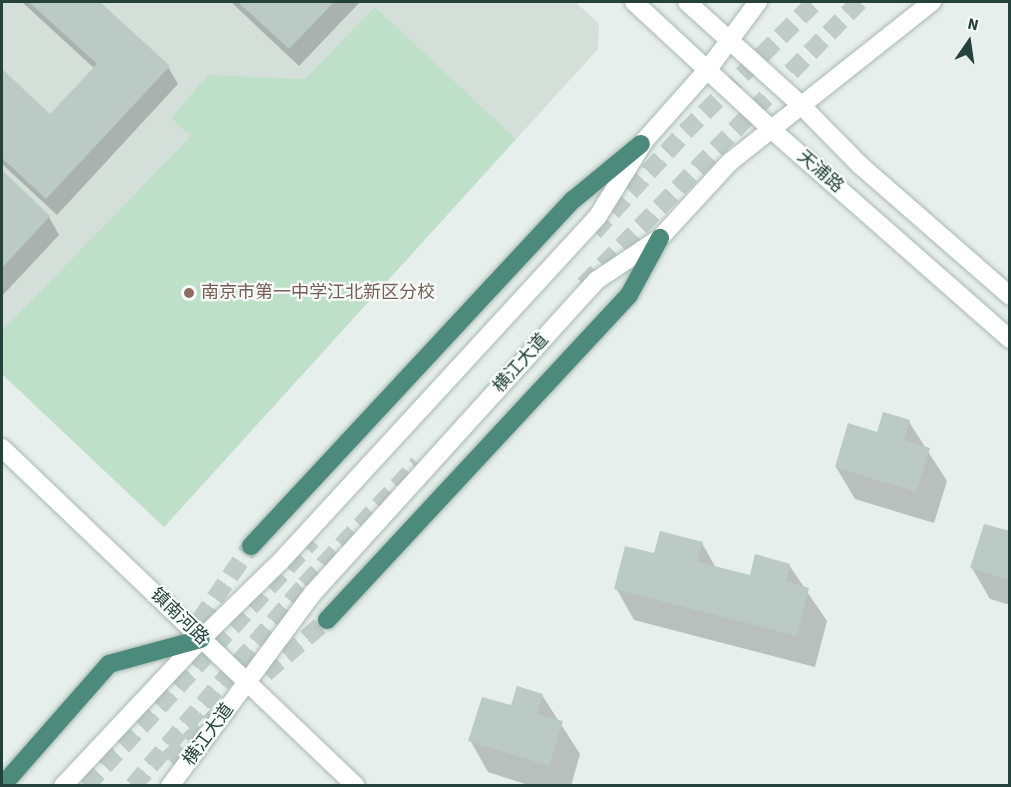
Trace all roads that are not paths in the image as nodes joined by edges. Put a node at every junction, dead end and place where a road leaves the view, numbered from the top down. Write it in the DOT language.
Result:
graph roads {
  1 [pos="634,2"];
  2 [pos="687,2"];
  3 [pos="758,2"];
  4 [pos="932,2"];
  5 [pos="728,39"];
  6 [pos="708,69"];
  7 [pos="802,106"];
  8 [pos="772,130"];
  9 [pos="641,144"];
  10 [pos="660,238"];
  11 [pos="1010,296"];
  12 [pos="1010,339"];
  13 [pos="2,448"];
  14 [pos="250,546"];
  15 [pos="327,620"];
  16 [pos="201,639"];
  17 [pos="247,682"];
  18 [pos="2,786"];
  19 [pos="63,786"];
  20 [pos="170,786"];
  21 [pos="357,786"];
  1 -- 6 [label="main road, 天浦路"];
  2 -- 5 [label="main road, 天浦路"];
  3 -- 5 [label="main road"];
  4 -- 7 [label="main road, 横江大道"];
  5 -- 6 [label="main road"];
  5 -- 7 [label="main road, 天浦路"];
  6 -- 8 [label="main road, 天浦路"];
  6 -- 9 [label="main road"];
  7 -- 8 [label="main road, 横江大道"];
  7 -- 11 [label="main road, 天浦路"];
  8 -- 10 [label="main road, 横江大道"];
  8 -- 12 [label="main road, 天浦路"];
  9 -- 14 [label="highway"];
  9 -- 16 [label="main road"];
  10 -- 15 [label="highway"];
  10 -- 17 [label="main road, 横江大道"];
  13 -- 16 [label="main road, 镇南河路"];
  16 -- 17 [label="main road, 镇南河路"];
  16 -- 18 [label="highway"];
  16 -- 19 [label="main road"];
  17 -- 20 [label="main road, 横江大道"];
  17 -- 21 [label="main road, 镇南河路"];
}
